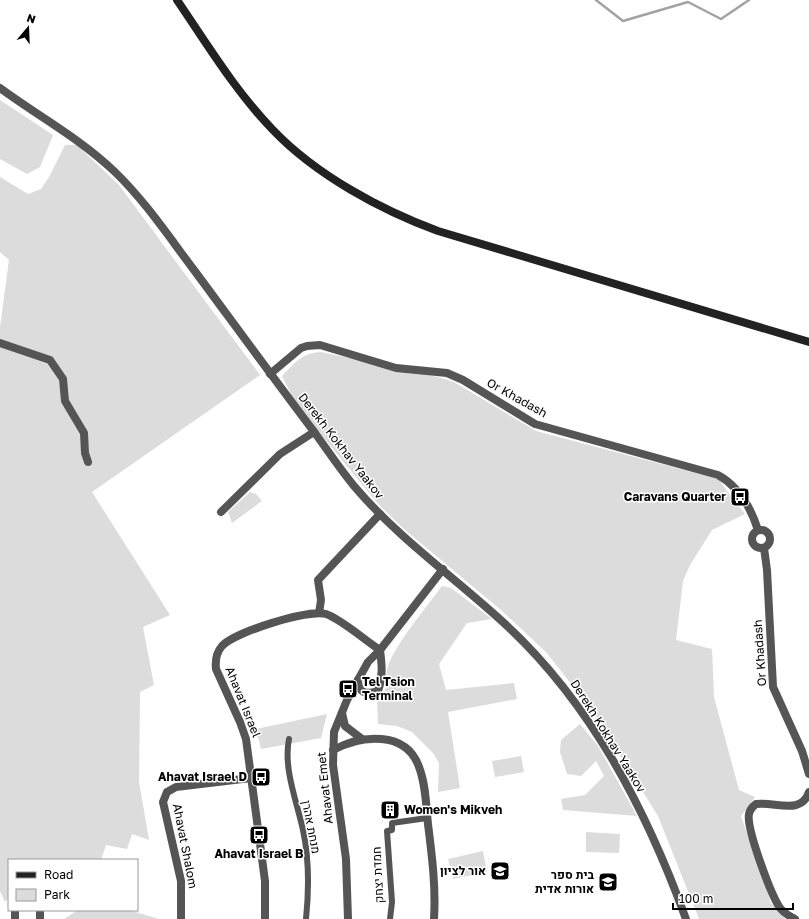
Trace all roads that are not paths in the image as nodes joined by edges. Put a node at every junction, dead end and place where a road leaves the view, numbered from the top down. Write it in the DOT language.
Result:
graph roads {
  1 [pos="178,0"];
  2 [pos="0,88"];
  3 [pos="809,342"];
  4 [pos="0,343"];
  5 [pos="270,374"];
  6 [pos="314,432"];
  7 [pos="88,462"];
  8 [pos="221,512"];
  9 [pos="380,514"];
  10 [pos="758,530"];
  11 [pos="764,548"];
  12 [pos="443,569"];
  13 [pos="319,613"];
  14 [pos="380,650"];
  15 [pos="358,680"];
  16 [pos="342,712"];
  17 [pos="289,739"];
  18 [pos="362,739"];
  19 [pos="333,750"];
  20 [pos="809,774"];
  21 [pos="251,778"];
  22 [pos="809,792"];
  23 [pos="427,818"];
  24 [pos="181,919"];
  25 [pos="265,919"];
  26 [pos="306,919"];
  27 [pos="348,919"];
  28 [pos="390,919"];
  29 [pos="434,919"];
  30 [pos="686,919"];
  31 [pos="795,919"];
  1 -- 3 [label="main road"];
  2 -- 5 [label="street, Derekh Kokhav Yaakov"];
  4 -- 7 [label="street"];
  5 -- 6 [label="street, Derekh Kokhav Yaakov"];
  5 -- 10 [label="street, Or Khadash"];
  6 -- 8 [label="street"];
  6 -- 9 [label="street, Derekh Kokhav Yaakov"];
  9 -- 12 [label="street, Derekh Kokhav Yaakov"];
  9 -- 13 [label="street"];
  10 -- 11 [label="street"];
  10 -- 11 [label="street"];
  11 -- 20 [label="street, Or Khadash"];
  12 -- 14 [label="street, Ahavat Emet"];
  12 -- 30 [label="street, Derekh Kokhav Yaakov"];
  13 -- 14 [label="street, Ahavat Israel"];
  13 -- 21 [label="street, Ahavat Israel"];
  14 -- 15 [label="street, Ahavat Emet"];
  14 -- 15 [label="street"];
  15 -- 16 [label="street, Ahavat Emet"];
  16 -- 18 [label="street"];
  16 -- 19 [label="street, Ahavat Emet"];
  17 -- 26 [label="street, מנחת אהרן"];
  18 -- 19 [label="street"];
  18 -- 23 [label="street"];
  19 -- 27 [label="street, Ahavat Emet"];
  21 -- 24 [label="street, Ahavat Shalom"];
  21 -- 25 [label="street, Ahavat Israel"];
  22 -- 31 [label="street"];
  23 -- 28 [label="street, חמדת יצחק"];
  23 -- 29 [label="street"];
}
